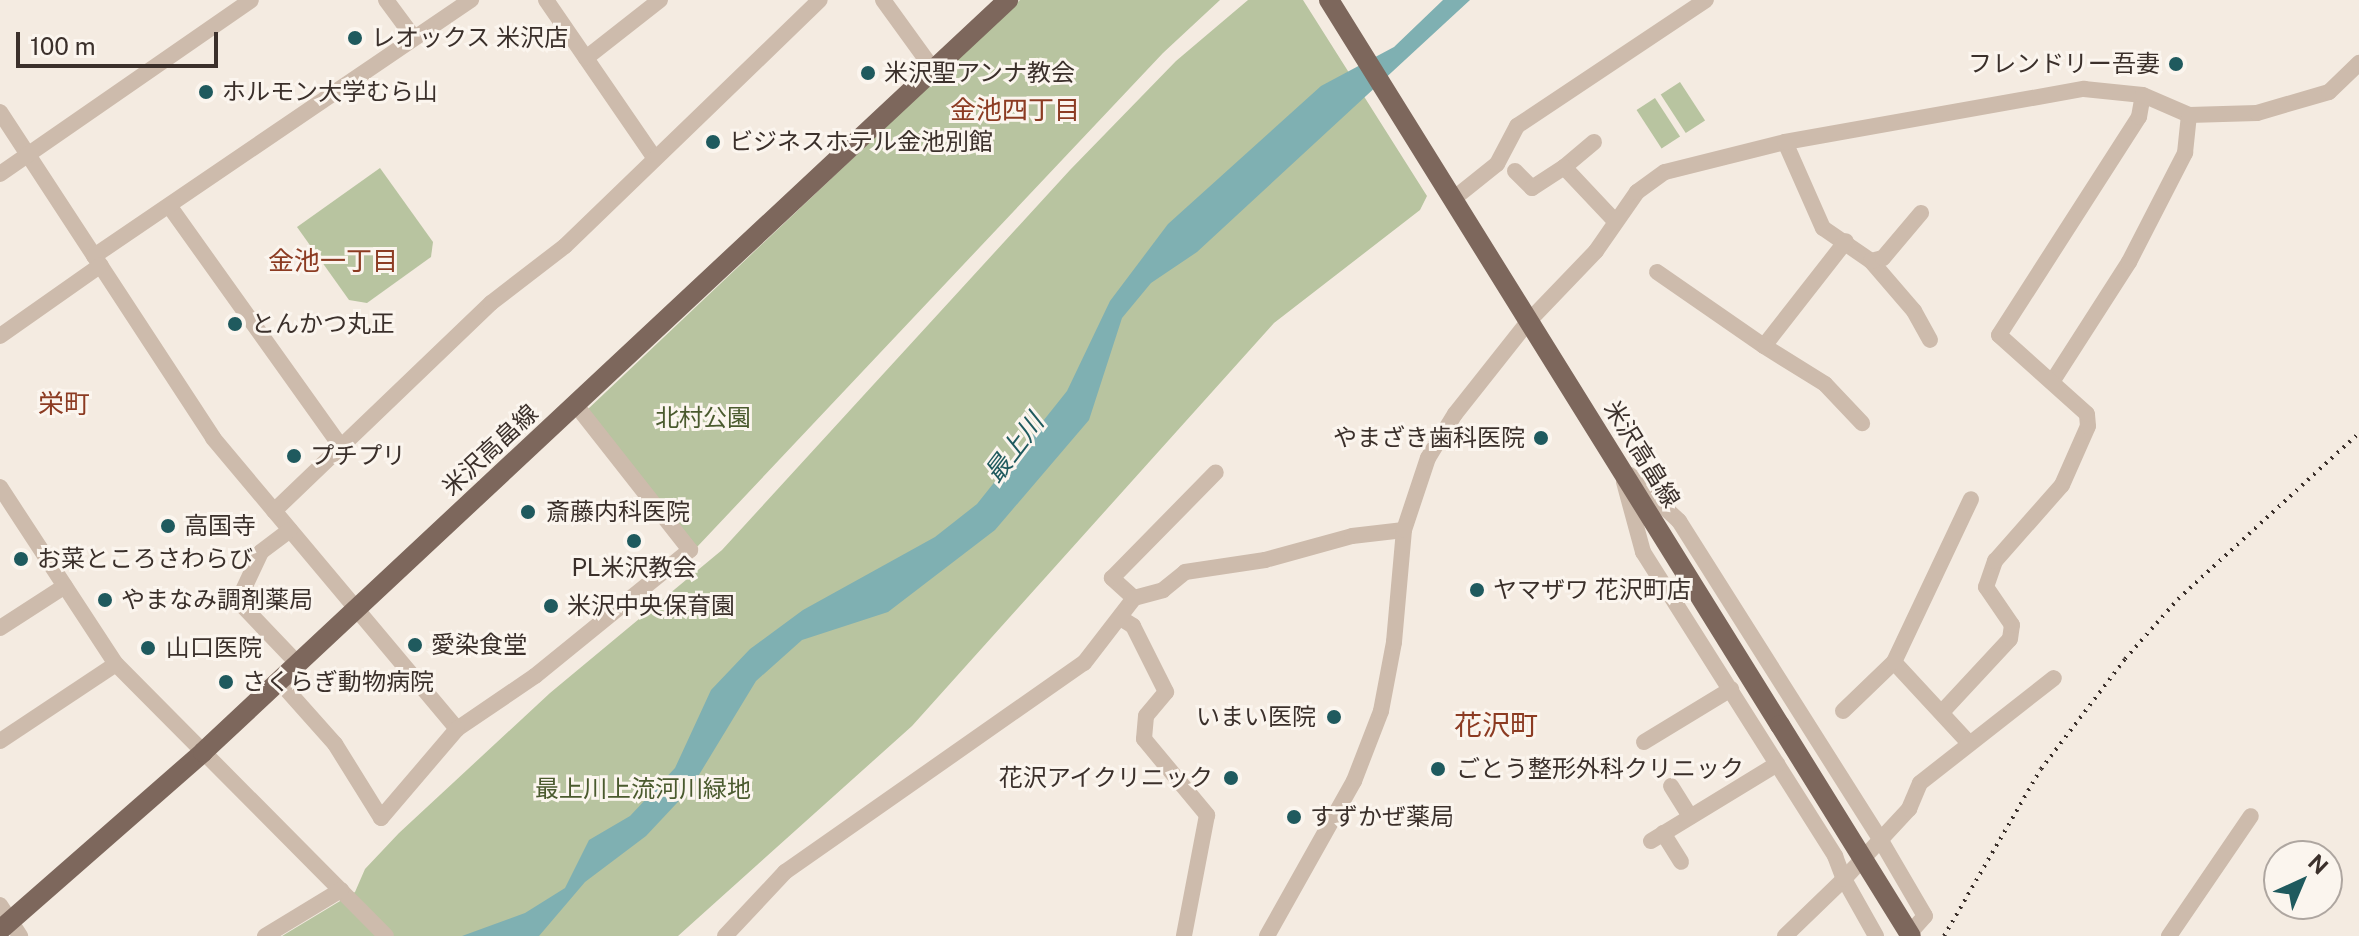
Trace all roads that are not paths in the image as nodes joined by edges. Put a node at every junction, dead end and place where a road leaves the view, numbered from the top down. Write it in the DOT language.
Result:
graph roads {
  1 [pos="251,0"];
  2 [pos="386,0"];
  3 [pos="471,0"];
  4 [pos="546,0"];
  5 [pos="660,0"];
  6 [pos="820,0"];
  7 [pos="883,0"];
  8 [pos="1008,0"];
  9 [pos="1329,0"];
  10 [pos="1706,0"];
  11 [pos="414,38"];
  12 [pos="586,58"];
  13 [pos="2359,63"];
  14 [pos="933,69"];
  15 [pos="2143,95"];
  16 [pos="0,112"];
  17 [pos="2189,115"];
  18 [pos="1594,142"];
  19 [pos="1785,142"];
  20 [pos="27,156"];
  21 [pos="654,157"];
  22 [pos="1564,167"];
  23 [pos="1515,171"];
  24 [pos="0,174"];
  25 [pos="1447,192"];
  26 [pos="170,207"];
  27 [pos="1921,213"];
  28 [pos="1614,220"];
  29 [pos="1846,241"];
  30 [pos="97,261"];
  31 [pos="1871,261"];
  32 [pos="1657,272"];
  33 [pos="1528,322"];
  34 [pos="0,336"];
  35 [pos="1930,340"];
  36 [pos="1764,346"];
  37 [pos="2052,382"];
  38 [pos="576,405"];
  39 [pos="1862,423"];
  40 [pos="340,445"];
  41 [pos="1619,467"];
  42 [pos="1216,472"];
  43 [pos="0,487"];
  44 [pos="1971,499"];
  45 [pos="274,511"];
  46 [pos="290,530"];
  47 [pos="1404,530"];
  48 [pos="65,586"];
  49 [pos="1134,598"];
  50 [pos="357,608"];
  51 [pos="1122,619"];
  52 [pos="0,628"];
  53 [pos="1894,662"];
  54 [pos="297,663"];
  55 [pos="116,664"];
  56 [pos="2054,678"];
  57 [pos="278,680"];
  58 [pos="1731,689"];
  59 [pos="1843,711"];
  60 [pos="1943,711"];
  61 [pos="457,729"];
  62 [pos="0,741"];
  63 [pos="1644,742"];
  64 [pos="1968,742"];
  65 [pos="203,752"];
  66 [pos="1777,764"];
  67 [pos="1671,786"];
  68 [pos="2251,816"];
  69 [pos="1690,817"];
  70 [pos="1880,839"];
  71 [pos="1681,862"];
  72 [pos="1844,879"];
  73 [pos="341,890"];
  74 [pos="8,923"];
  75 [pos="265,936"];
  76 [pos="386,936"];
  77 [pos="725,936"];
  78 [pos="1184,936"];
  79 [pos="1267,936"];
  80 [pos="1785,936"];
  81 [pos="1876,936"];
  82 [pos="1909,936"];
  83 [pos="2169,936"];
  1 -- 20 [label="street"];
  2 -- 11 [label="street"];
  3 -- 11 [label="street"];
  4 -- 12 [label="street"];
  5 -- 12 [label="street"];
  6 -- 21 [label="street"];
  7 -- 14 [label="street"];
  8 -- 14 [label="main road, 米沢高畠線"];
  9 -- 25 [label="main road, 米沢高畠線"];
  10 -- 25 [label="street"];
  11 -- 26 [label="street"];
  12 -- 21 [label="street"];
  13 -- 17 [label="street"];
  14 -- 38 [label="main road, 米沢高畠線"];
  15 -- 17 [label="street"];
  15 -- 19 [label="street"];
  15 -- 37 [label="street"];
  16 -- 20 [label="street"];
  17 -- 37 [label="street"];
  18 -- 22 [label="street"];
  19 -- 28 [label="street"];
  19 -- 29 [label="street"];
  20 -- 24 [label="street"];
  20 -- 30 [label="street"];
  21 -- 40 [label="street"];
  22 -- 23 [label="street"];
  22 -- 28 [label="street"];
  25 -- 33 [label="main road, 米沢高畠線"];
  26 -- 30 [label="street"];
  26 -- 40 [label="street"];
  27 -- 31 [label="street"];
  28 -- 33 [label="street"];
  29 -- 31 [label="street"];
  29 -- 36 [label="street"];
  30 -- 34 [label="street"];
  30 -- 45 [label="street"];
  31 -- 35 [label="street"];
  32 -- 36 [label="street"];
  33 -- 41 [label="main road, 米沢高畠線"];
  33 -- 47 [label="street"];
  36 -- 39 [label="street"];
  37 -- 60 [label="street"];
  38 -- 50 [label="main road, 米沢高畠線"];
  38 -- 61 [label="street"];
  40 -- 45 [label="street"];
  41 -- 58 [label="street"];
  41 -- 70 [label="street"];
  41 -- 82 [label="main road, 米沢高畠線, bridge"];
  42 -- 49 [label="street"];
  43 -- 48 [label="street"];
  44 -- 53 [label="street"];
  45 -- 46 [label="street"];
  46 -- 50 [label="street"];
  46 -- 54 [label="street"];
  47 -- 49 [label="street"];
  47 -- 79 [label="street"];
  48 -- 52 [label="street"];
  48 -- 55 [label="street"];
  49 -- 51 [label="street"];
  50 -- 54 [label="main road, 米沢高畠線"];
  50 -- 61 [label="street"];
  51 -- 77 [label="street"];
  51 -- 78 [label="street"];
  53 -- 59 [label="street"];
  53 -- 60 [label="street"];
  54 -- 57 [label="main road, 米沢高畠線"];
  55 -- 62 [label="street"];
  55 -- 65 [label="street"];
  56 -- 64 [label="street"];
  57 -- 61 [label="street"];
  57 -- 65 [label="main road, 米沢高畠線"];
  58 -- 63 [label="street"];
  58 -- 66 [label="street"];
  60 -- 64 [label="street"];
  64 -- 70 [label="street"];
  65 -- 73 [label="street"];
  65 -- 74 [label="main road, 米沢高畠線"];
  66 -- 69 [label="street"];
  66 -- 72 [label="street"];
  67 -- 69 [label="street"];
  68 -- 83 [label="street"];
  69 -- 71 [label="street"];
  70 -- 72 [label="street"];
  70 -- 82 [label="street"];
  72 -- 80 [label="street"];
  72 -- 81 [label="street"];
  73 -- 75 [label="street"];
  73 -- 76 [label="street"];
}
